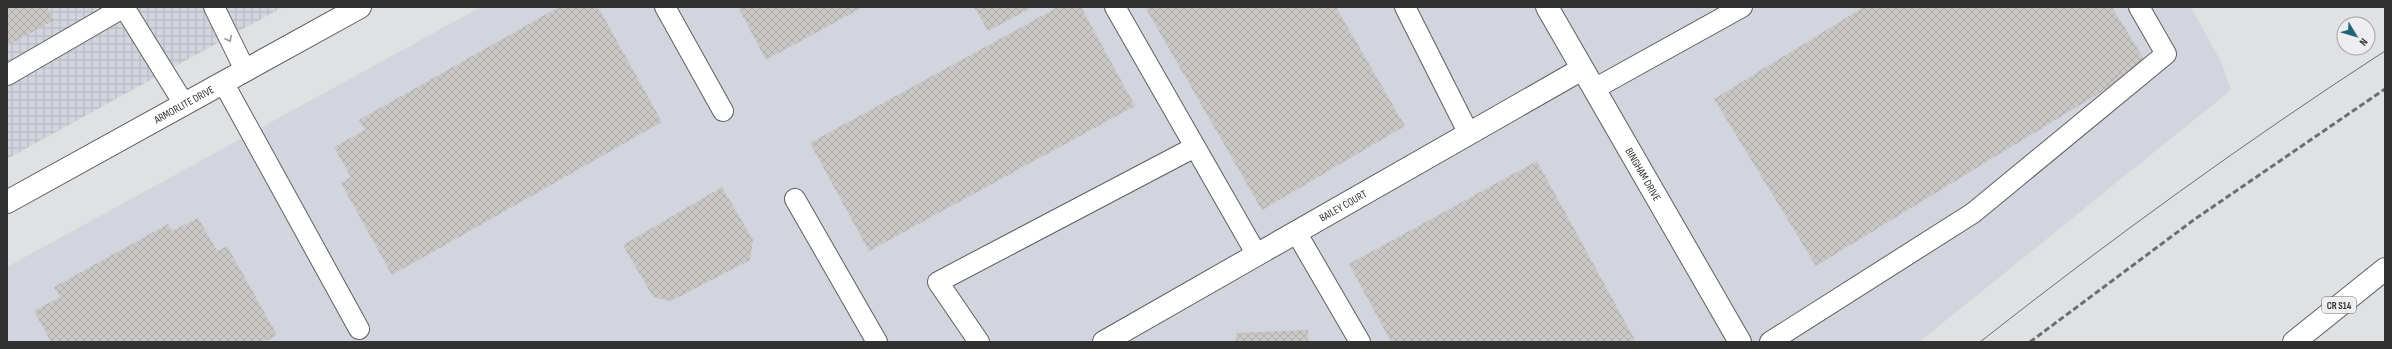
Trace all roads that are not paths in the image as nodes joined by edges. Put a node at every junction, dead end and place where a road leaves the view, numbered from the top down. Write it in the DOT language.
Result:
graph roads {
  1 [pos="124,7"];
  2 [pos="214,7"];
  3 [pos="665,7"];
  4 [pos="1115,7"];
  5 [pos="1405,7"];
  6 [pos="1547,7"];
  7 [pos="1742,7"];
  8 [pos="2139,7"];
  9 [pos="353,9"];
  10 [pos="1582,69"];
  11 [pos="245,70"];
  12 [pos="7,75"];
  13 [pos="224,82"];
  14 [pos="1594,89"];
  15 [pos="184,104"];
  16 [pos="723,111"];
  17 [pos="1469,134"];
  18 [pos="1195,147"];
  19 [pos="795,199"];
  20 [pos="7,202"];
  21 [pos="1296,232"];
  22 [pos="1256,255"];
  23 [pos="2385,269"];
  24 [pos="359,329"];
  25 [pos="1113,340"];
  26 [pos="877,342"];
  27 [pos="979,342"];
  28 [pos="1360,342"];
  29 [pos="1740,342"];
  30 [pos="1770,342"];
  31 [pos="2294,342"];
  1 -- 12 [label="lane"];
  1 -- 15 [label="lane"];
  2 -- 11 [label="lane, one-way"];
  3 -- 16 [label="lane"];
  4 -- 18 [label="lane"];
  5 -- 17 [label="lane"];
  6 -- 10 [label="street, BINGHAM DRIVE"];
  7 -- 14 [label="lane"];
  8 -- 30 [label="lane"];
  9 -- 11 [label="street, ARMORLITE DRIVE"];
  10 -- 14 [label="street, BINGHAM DRIVE"];
  10 -- 17 [label="street, BAILEY COURT"];
  11 -- 13 [label="street, ARMORLITE DRIVE"];
  13 -- 15 [label="street, ARMORLITE DRIVE"];
  13 -- 24 [label="lane"];
  14 -- 29 [label="street, BINGHAM DRIVE"];
  15 -- 20 [label="street, ARMORLITE DRIVE"];
  17 -- 21 [label="street, BAILEY COURT"];
  18 -- 22 [label="lane"];
  18 -- 27 [label="lane"];
  19 -- 26 [label="lane"];
  21 -- 22 [label="street, BAILEY COURT"];
  21 -- 28 [label="lane"];
  22 -- 25 [label="street, BAILEY COURT"];
  23 -- 31 [label="street, CR S14"];
}
